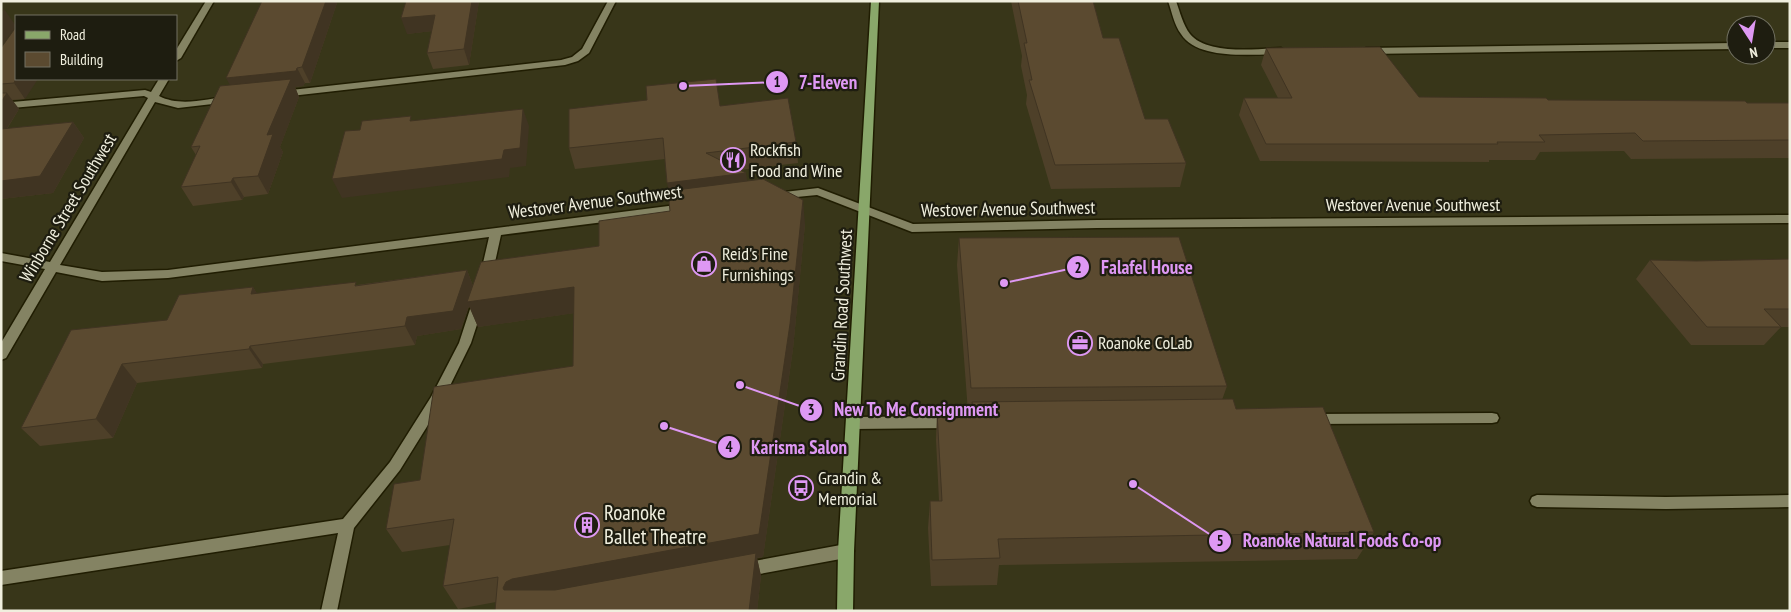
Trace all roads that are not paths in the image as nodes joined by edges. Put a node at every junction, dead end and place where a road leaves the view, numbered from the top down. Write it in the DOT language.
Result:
graph roads {
  1 [pos="210,1"];
  2 [pos="612,1"];
  3 [pos="875,1"];
  4 [pos="1172,1"];
  5 [pos="1776,45"];
  6 [pos="1790,45"];
  7 [pos="1726,46"];
  8 [pos="1294,51"];
  9 [pos="1352,51"];
  10 [pos="178,55"];
  11 [pos="163,80"];
  12 [pos="275,95"];
  13 [pos="154,96"];
  14 [pos="236,99"];
  15 [pos="1,106"];
  16 [pos="768,197"];
  17 [pos="699,206"];
  18 [pos="865,208"];
  19 [pos="1790,219"];
  20 [pos="496,232"];
  21 [pos="1,257"];
  22 [pos="52,268"];
  23 [pos="1,355"];
  24 [pos="1492,418"];
  25 [pos="1294,420"];
  26 [pos="966,422"];
  27 [pos="853,423"];
  28 [pos="1790,500"];
  29 [pos="1537,501"];
  30 [pos="346,525"];
  31 [pos="846,551"];
  32 [pos="729,573"];
  33 [pos="1,578"];
  34 [pos="329,611"];
  35 [pos="845,611"];
  1 -- 10 [label="street"];
  2 -- 12 [label="street"];
  3 -- 18 [label="main road, Grandin Road Southwest"];
  4 -- 8 [label="street"];
  5 -- 6 [label="street"];
  7 -- 9 [label="street"];
  11 -- 13 [label="street, Winborne Street Southwest"];
  13 -- 14 [label="street"];
  13 -- 15 [label="street"];
  13 -- 22 [label="street, Winborne Street Southwest"];
  16 -- 18 [label="street, Westover Avenue Southwest"];
  17 -- 20 [label="street, Westover Avenue Southwest"];
  18 -- 19 [label="street, Westover Avenue Southwest"];
  18 -- 27 [label="main road, Grandin Road Southwest"];
  20 -- 22 [label="street, Westover Avenue Southwest"];
  20 -- 30 [label="street"];
  21 -- 22 [label="street, Westover Avenue Southwest"];
  22 -- 23 [label="street, Winborne Street Southwest"];
  24 -- 25 [label="street"];
  26 -- 27 [label="street"];
  27 -- 31 [label="main road, Grandin Road Southwest"];
  28 -- 29 [label="street"];
  30 -- 33 [label="street"];
  30 -- 34 [label="street"];
  31 -- 32 [label="street"];
  31 -- 35 [label="main road, Grandin Road Southwest"];
}
